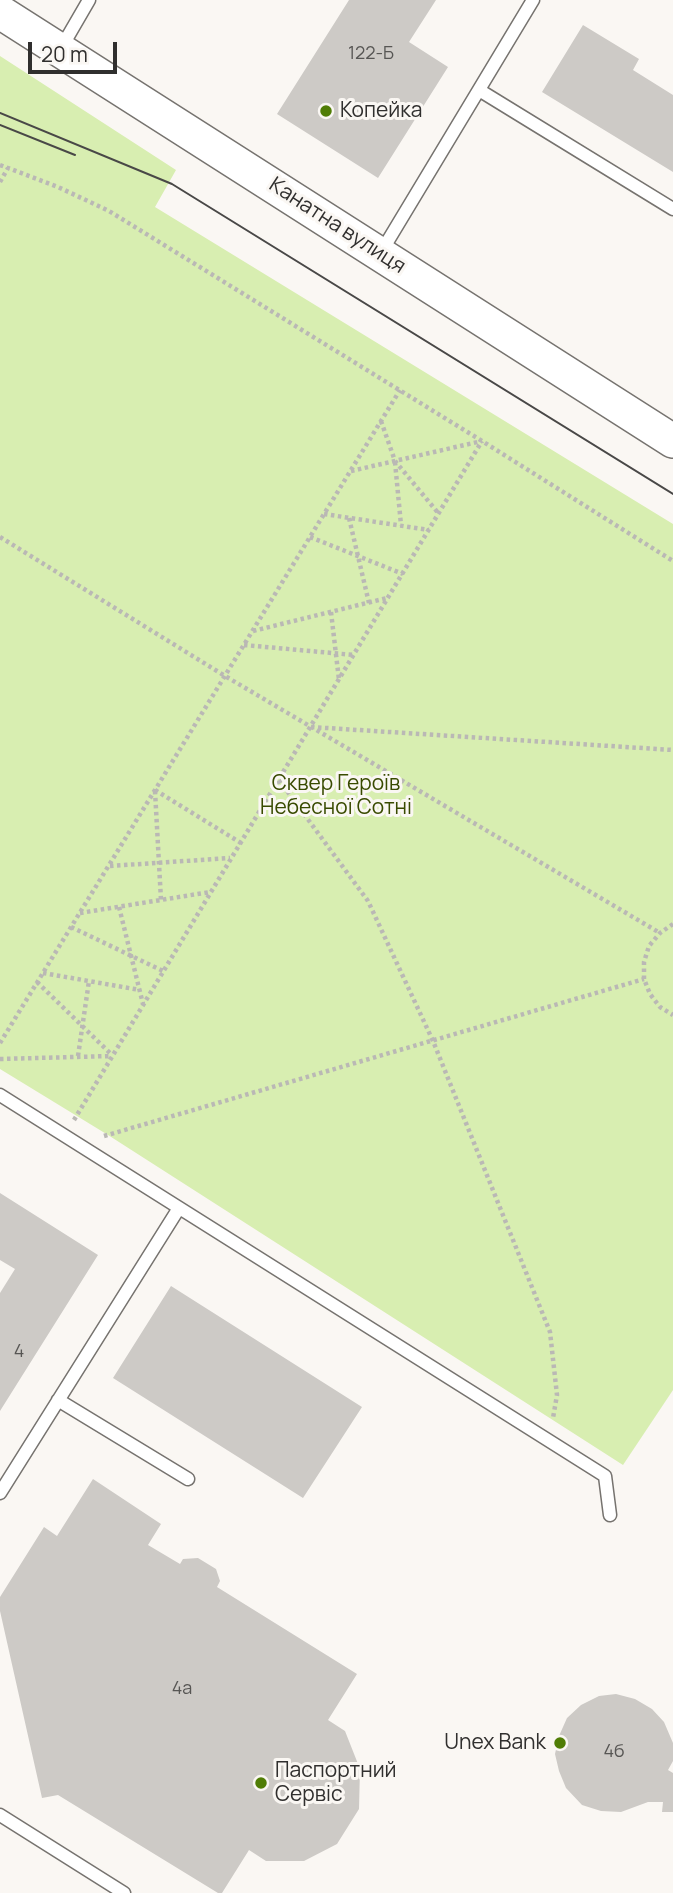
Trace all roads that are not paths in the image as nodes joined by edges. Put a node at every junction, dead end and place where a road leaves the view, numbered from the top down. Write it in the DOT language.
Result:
graph roads {
  1 [pos="89,0"];
  2 [pos="533,0"];
  3 [pos="0,12"];
  4 [pos="60,50"];
  5 [pos="479,90"];
  6 [pos="673,209"];
  7 [pos="380,254"];
  8 [pos="673,441"];
  9 [pos="0,1095"];
  10 [pos="179,1208"];
  11 [pos="58,1400"];
  12 [pos="188,1479"];
  13 [pos="0,1493"];
  14 [pos="610,1515"];
  15 [pos="0,1815"];
  16 [pos="124,1893"];
  1 -- 4 [label="lane"];
  2 -- 5 [label="lane"];
  3 -- 4 [label="main road, Канатна вулиця"];
  4 -- 7 [label="main road, Канатна вулиця"];
  5 -- 6 [label="lane"];
  5 -- 7 [label="lane"];
  7 -- 8 [label="main road, Канатна вулиця"];
  9 -- 10 [label="lane"];
  10 -- 11 [label="lane"];
  10 -- 14 [label="lane"];
  11 -- 12 [label="lane"];
  11 -- 13 [label="lane"];
  15 -- 16 [label="lane"];
}
